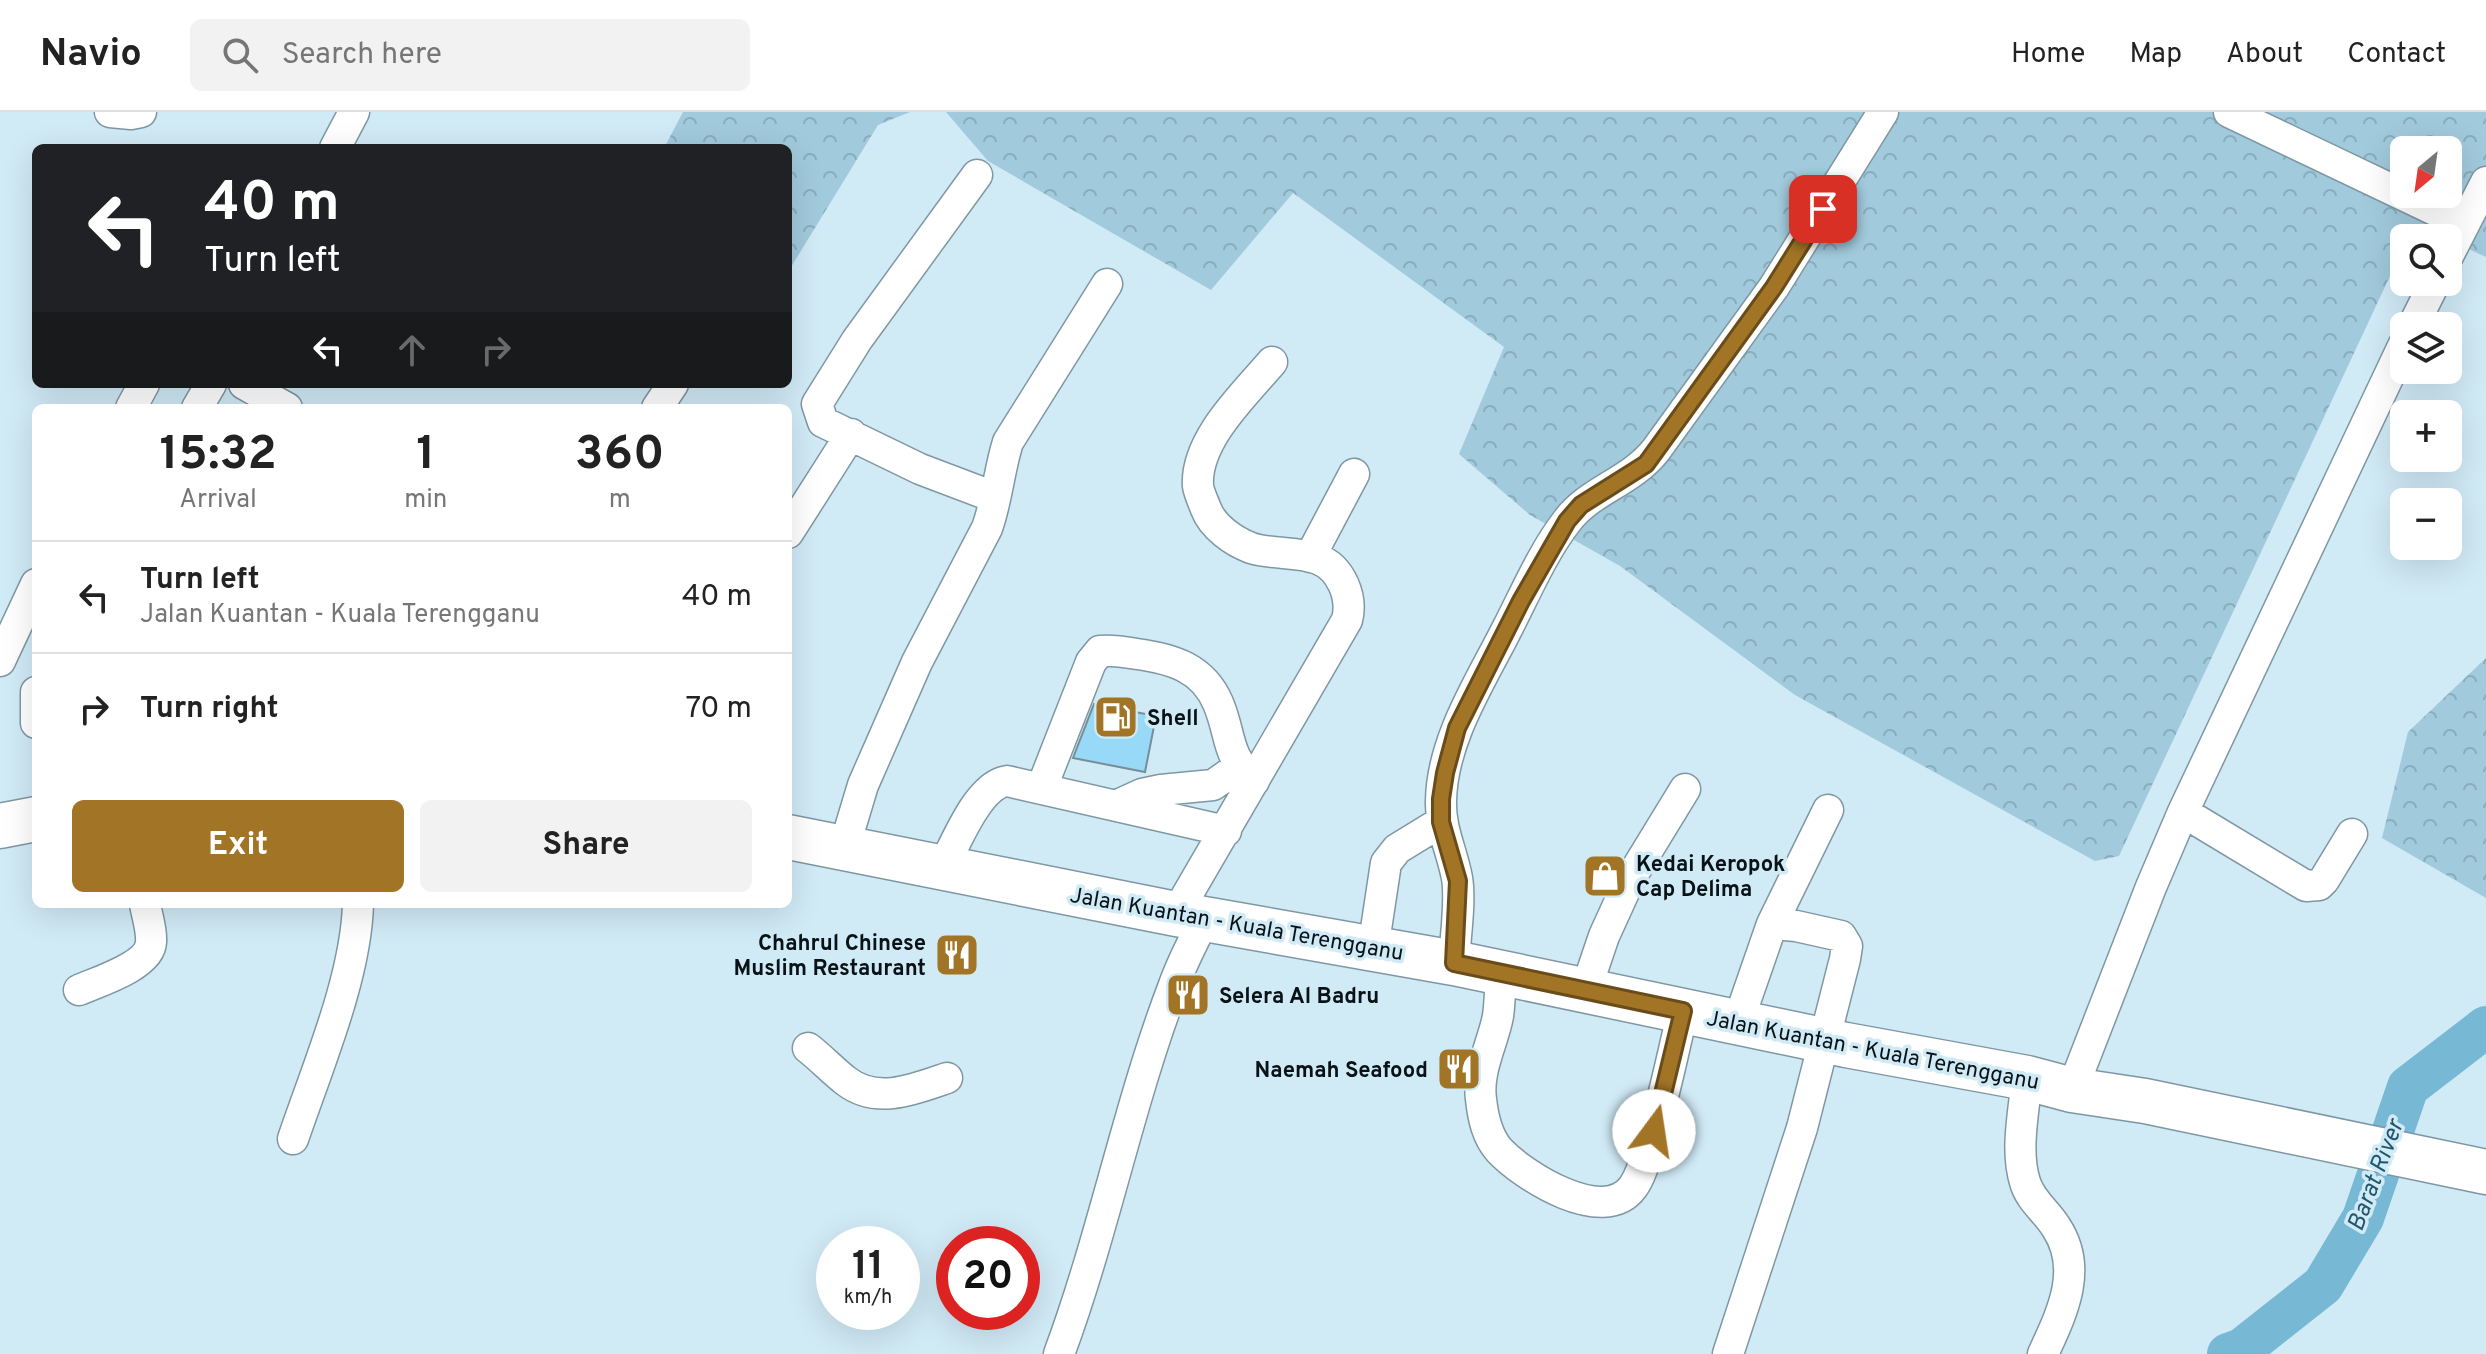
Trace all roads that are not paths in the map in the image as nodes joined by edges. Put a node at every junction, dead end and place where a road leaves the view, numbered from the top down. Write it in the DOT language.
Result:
graph roads {
  1 [pos="354,112"];
  2 [pos="1883,112"];
  3 [pos="2229,112"];
  4 [pos="337,144"];
  5 [pos="977,175"];
  6 [pos="2486,182"];
  7 [pos="2464,224"];
  8 [pos="2462,228"];
  9 [pos="1107,284"];
  10 [pos="1272,362"];
  11 [pos="2390,374"];
  12 [pos="251,388"];
  13 [pos="280,404"];
  14 [pos="851,434"];
  15 [pos="1354,474"];
  16 [pos="994,497"];
  17 [pos="792,527"];
  18 [pos="1310,557"];
  19 [pos="32,593"];
  20 [pos="0,661"];
  21 [pos="1247,774"];
  22 [pos="1042,787"];
  23 [pos="1685,789"];
  24 [pos="1118,805"];
  25 [pos="1828,810"];
  26 [pos="2183,812"];
  27 [pos="32,820"];
  28 [pos="1441,822"];
  29 [pos="0,826"];
  30 [pos="1226,831"];
  31 [pos="2352,834"];
  32 [pos="792,838"];
  33 [pos="844,848"];
  34 [pos="943,867"];
  35 [pos="146,908"];
  36 [pos="358,908"];
  37 [pos="1191,916"];
  38 [pos="1772,924"];
  39 [pos="1373,949"];
  40 [pos="1454,963"];
  41 [pos="1501,974"];
  42 [pos="79,990"];
  43 [pos="1585,992"];
  44 [pos="1683,1011"];
  45 [pos="1738,1022"];
  46 [pos="1826,1040"];
  47 [pos="808,1048"];
  48 [pos="947,1078"];
  49 [pos="2027,1078"];
  50 [pos="2072,1090"];
  51 [pos="293,1139"];
  52 [pos="2486,1172"];
  53 [pos="1059,1354"];
  54 [pos="1728,1354"];
  55 [pos="2043,1354"];
  1 -- 4 [label="street"];
  2 -- 28 [label="street"];
  3 -- 7 [label="street"];
  5 -- 14 [label="street"];
  6 -- 7 [label="street"];
  7 -- 8 [label="street"];
  9 -- 16 [label="street"];
  10 -- 18 [label="street"];
  11 -- 26 [label="street"];
  12 -- 13 [label="street"];
  14 -- 16 [label="street"];
  14 -- 17 [label="street"];
  15 -- 18 [label="street"];
  16 -- 33 [label="street"];
  18 -- 21 [label="street"];
  19 -- 20 [label="street"];
  21 -- 22 [label="street"];
  21 -- 24 [label="street"];
  21 -- 30 [label="street"];
  22 -- 24 [label="street"];
  22 -- 34 [label="street"];
  23 -- 43 [label="street"];
  24 -- 30 [label="street"];
  25 -- 38 [label="street"];
  26 -- 31 [label="street"];
  26 -- 50 [label="street"];
  27 -- 29 [label="highway"];
  28 -- 39 [label="street"];
  28 -- 40 [label="street"];
  30 -- 37 [label="street"];
  32 -- 33 [label="highway, Jalan Kuantan - Kuala Terengganu"];
  33 -- 34 [label="highway, Jalan Kuantan - Kuala Terengganu"];
  34 -- 37 [label="highway, Jalan Kuantan - Kuala Terengganu"];
  35 -- 42 [label="street"];
  36 -- 51 [label="street"];
  37 -- 39 [label="highway, Jalan Kuantan - Kuala Terengganu"];
  37 -- 53 [label="street"];
  38 -- 45 [label="street"];
  38 -- 46 [label="street"];
  39 -- 40 [label="highway, Jalan Kuantan - Kuala Terengganu"];
  40 -- 41 [label="highway, Jalan Kuantan - Kuala Terengganu"];
  41 -- 43 [label="highway, Jalan Kuantan - Kuala Terengganu"];
  41 -- 44 [label="street"];
  43 -- 44 [label="highway, Jalan Kuantan - Kuala Terengganu"];
  44 -- 45 [label="highway, Jalan Kuantan - Kuala Terengganu"];
  45 -- 46 [label="highway, Jalan Kuantan - Kuala Terengganu"];
  46 -- 49 [label="highway, Jalan Kuantan - Kuala Terengganu"];
  46 -- 54 [label="street"];
  47 -- 48 [label="street"];
  49 -- 50 [label="highway, Jalan Kuantan - Kuala Terengganu"];
  49 -- 55 [label="street"];
  50 -- 52 [label="highway, Jalan Kuantan - Kuala Terengganu"];
}
